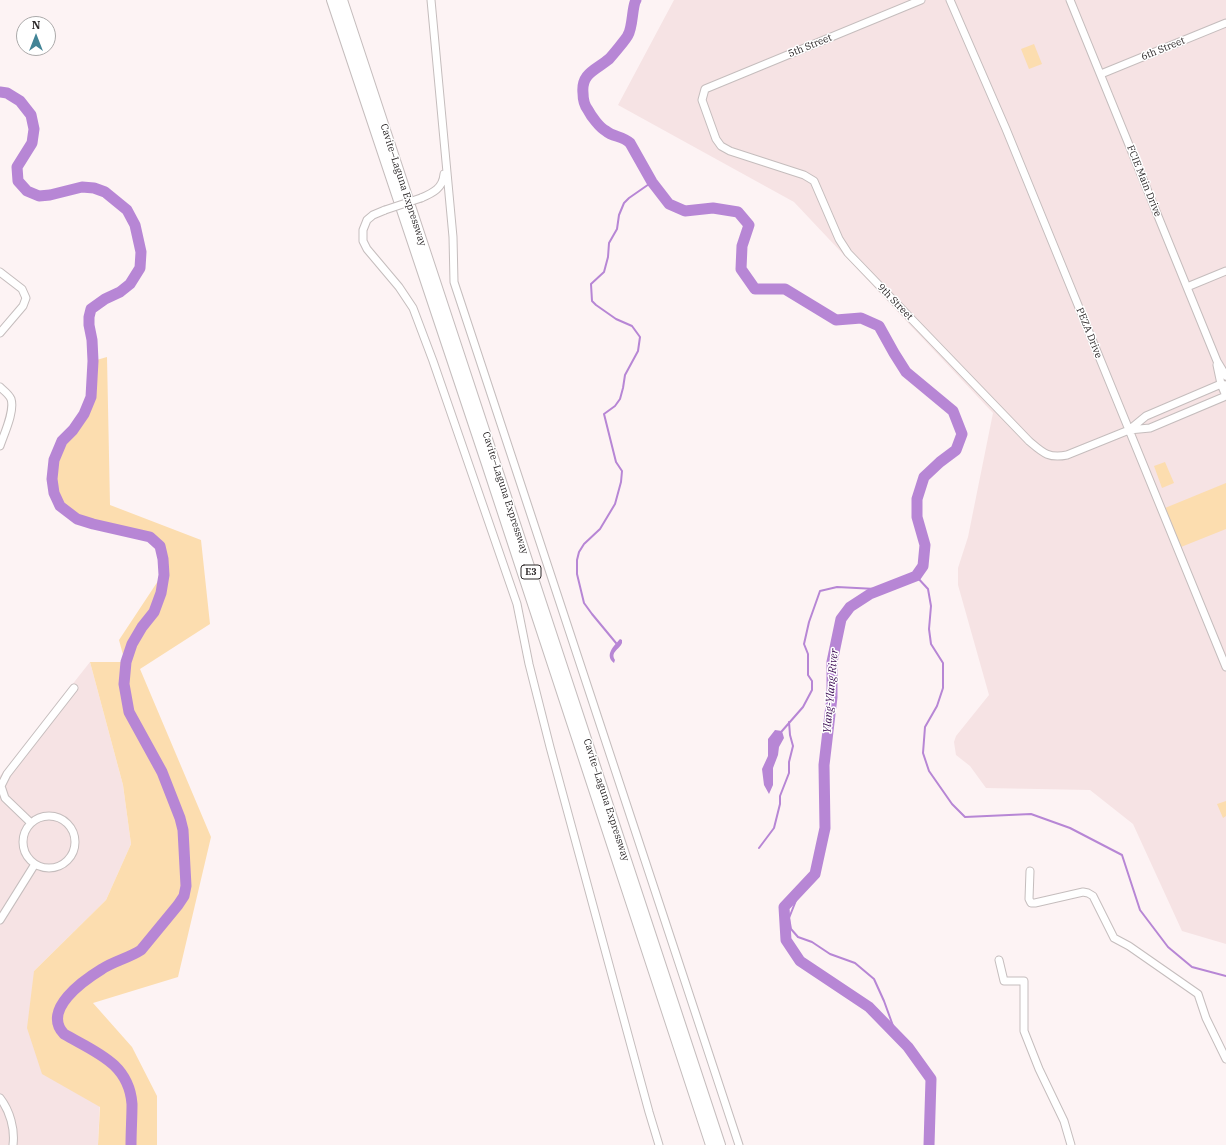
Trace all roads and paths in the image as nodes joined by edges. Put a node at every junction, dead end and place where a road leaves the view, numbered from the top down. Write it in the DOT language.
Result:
graph roads {
  1 [pos="332,0"];
  2 [pos="342,0"];
  3 [pos="431,0"];
  4 [pos="920,0"];
  5 [pos="950,0"];
  6 [pos="1070,0"];
  7 [pos="1226,23"];
  8 [pos="1101,74"];
  9 [pos="702,95"];
  10 [pos="445,150"];
  11 [pos="1226,271"];
  12 [pos="0,272"];
  13 [pos="1187,287"];
  14 [pos="1,330"];
  15 [pos="1217,361"];
  16 [pos="1226,376"];
  17 [pos="1223,384"];
  18 [pos="0,387"];
  19 [pos="1226,396"];
  20 [pos="1129,430"];
  21 [pos="0,446"];
  22 [pos="1226,667"];
  23 [pos="74,688"];
  24 [pos="31,823"];
  25 [pos="35,864"];
  26 [pos="1030,871"];
  27 [pos="0,920"];
  28 [pos="999,960"];
  29 [pos="1226,1059"];
  30 [pos="0,1098"];
  31 [pos="13,1145"];
  32 [pos="659,1145"];
  33 [pos="711,1145"];
  34 [pos="720,1145"];
  35 [pos="739,1145"];
  36 [pos="1071,1145"];
  1 -- 33 [label="highway, Cavite–Laguna Expressway / E3"];
  2 -- 34 [label="highway, Cavite–Laguna Expressway / E3"];
  3 -- 10 [label="street"];
  4 -- 9 [label="street, 5th Street"];
  5 -- 20 [label="street, PEZA Drive"];
  6 -- 8 [label="street, FCIE Main Drive"];
  7 -- 8 [label="street, 6th Street"];
  8 -- 13 [label="street, FCIE Main Drive"];
  9 -- 20 [label="street, 9th Street"];
  10 -- 32 [label="street, bridge"];
  10 -- 35 [label="street"];
  11 -- 13 [label="street"];
  12 -- 14 [label="street"];
  13 -- 15 [label="street, FCIE Main Drive"];
  15 -- 16 [label="street, FCIE Main Drive"];
  15 -- 17 [label="street, FCIE Main Drive"];
  17 -- 19 [label="street, FCIE Main Drive"];
  17 -- 20 [label="street, 9th Street"];
  18 -- 21 [label="street"];
  19 -- 20 [label="street, 9th Street"];
  20 -- 22 [label="street, PEZA Drive"];
  23 -- 24 [label="street"];
  24 -- 25 [label="street"];
  24 -- 25 [label="street"];
  25 -- 27 [label="street"];
  26 -- 29 [label="street"];
  28 -- 36 [label="street"];
  30 -- 31 [label="street"];
}
